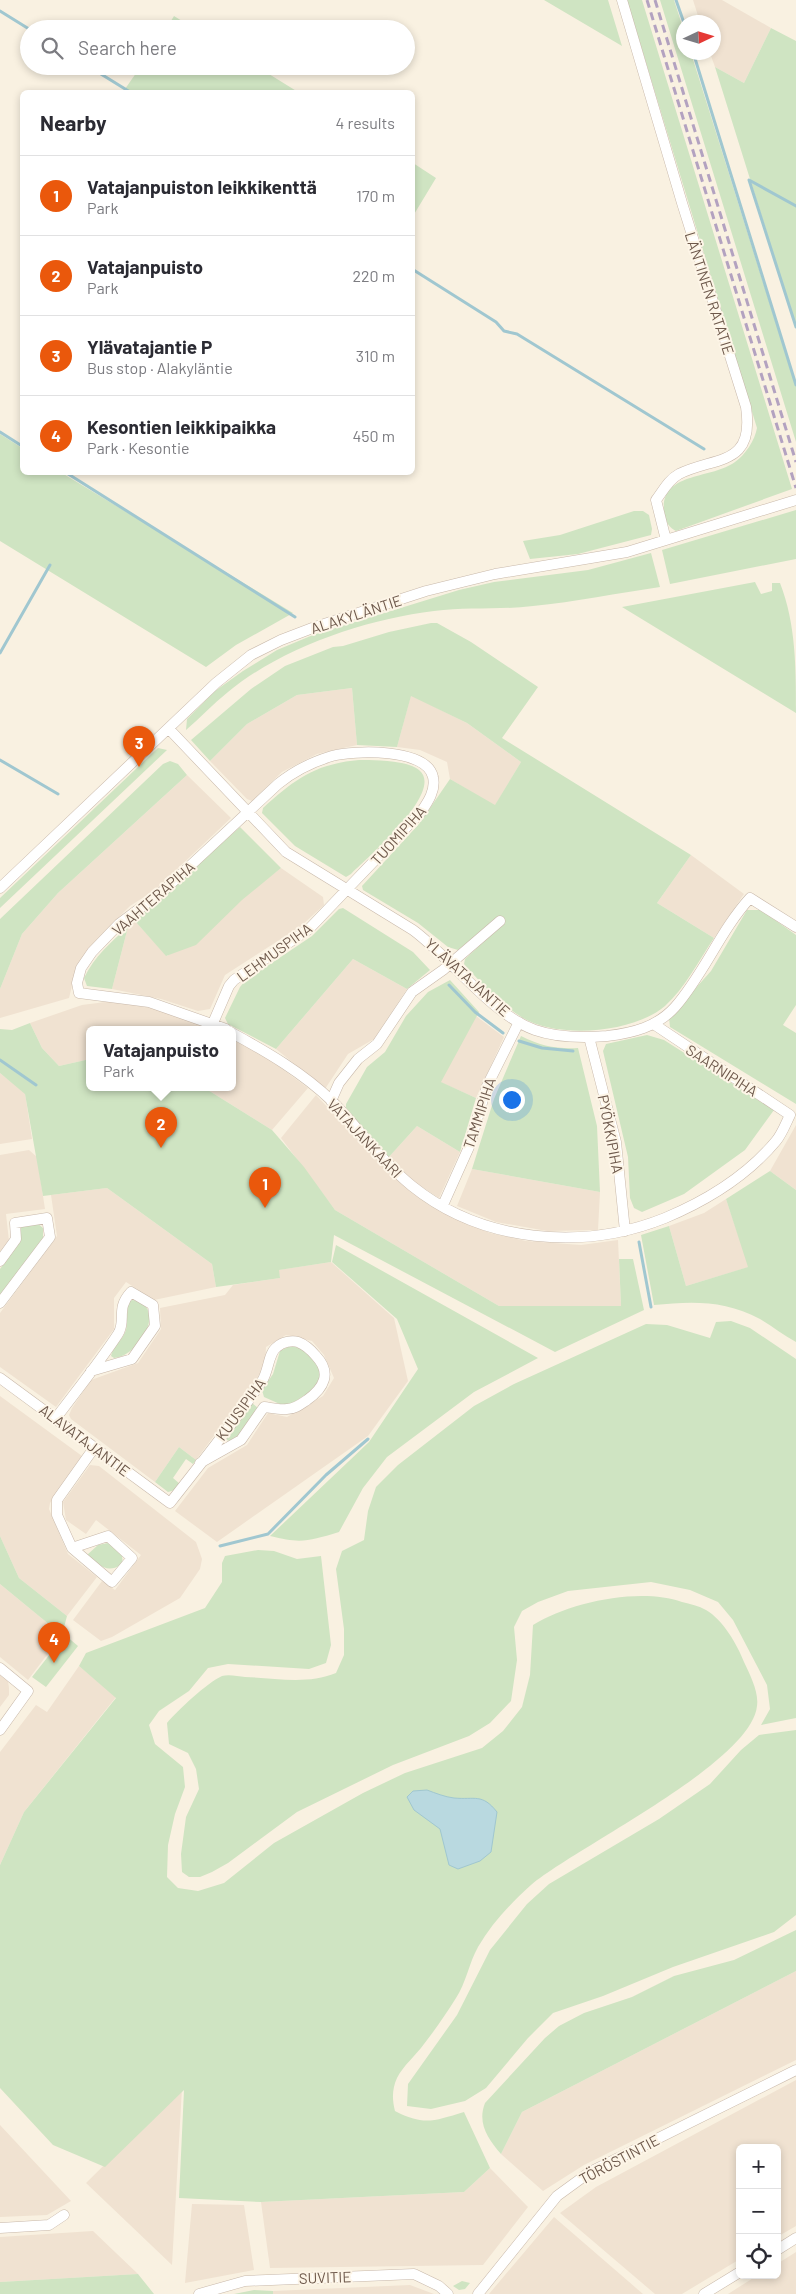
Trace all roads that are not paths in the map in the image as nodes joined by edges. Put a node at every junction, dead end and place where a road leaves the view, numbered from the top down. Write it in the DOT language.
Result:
graph roads {
  1 [pos="622,0"];
  2 [pos="796,500"];
  3 [pos="666,540"];
  4 [pos="169,729"];
  5 [pos="247,812"];
  6 [pos="0,888"];
  7 [pos="346,890"];
  8 [pos="500,921"];
  9 [pos="796,926"];
  10 [pos="452,963"];
  11 [pos="519,1022"];
  12 [pos="213,1023"];
  13 [pos="655,1025"];
  14 [pos="220,1026"];
  15 [pos="236,1035"];
  16 [pos="589,1037"];
  17 [pos="332,1101"];
  18 [pos="790,1115"];
  19 [pos="443,1205"];
  20 [pos="625,1231"];
  21 [pos="0,1261"];
  22 [pos="0,1303"];
  23 [pos="91,1371"];
  24 [pos="1,1382"];
  25 [pos="252,1396"];
  26 [pos="264,1407"];
  27 [pos="56,1418"];
  28 [pos="94,1448"];
  29 [pos="200,1463"];
  30 [pos="170,1503"];
  31 [pos="72,1548"];
  32 [pos="0,1668"];
  33 [pos="0,1730"];
  34 [pos="796,2070"];
  35 [pos="64,2215"];
  36 [pos="0,2228"];
  37 [pos="796,2238"];
  38 [pos="781,2247"];
  39 [pos="736,2274"];
  40 [pos="199,2294"];
  41 [pos="448,2294"];
  42 [pos="478,2294"];
  43 [pos="704,2294"];
  1 -- 3 [label="street, LÄNTINEN RATATIE"];
  2 -- 3 [label="street, ALAKYLÄNTIE"];
  3 -- 4 [label="street, ALAKYLÄNTIE"];
  4 -- 5 [label="street, YLÄVATAJANTIE"];
  4 -- 6 [label="street, ALAKYLÄNTIE"];
  5 -- 7 [label="street, YLÄVATAJANTIE"];
  5 -- 7 [label="street, TUOMIPIHA"];
  5 -- 12 [label="street, VAAHTERAPIHA"];
  7 -- 10 [label="street, YLÄVATAJANTIE"];
  7 -- 12 [label="street, LEHMUSPIHA"];
  8 -- 10 [label="street"];
  9 -- 13 [label="street, YLÄVATAJANTIE"];
  10 -- 11 [label="street, YLÄVATAJANTIE"];
  10 -- 17 [label="street"];
  11 -- 16 [label="street, YLÄVATAJANTIE"];
  11 -- 19 [label="street, TAMMIPIHA"];
  12 -- 14 [label="street"];
  13 -- 16 [label="street, YLÄVATAJANTIE"];
  13 -- 18 [label="street, SAARNIPIHA"];
  15 -- 17 [label="street, VATAJANKAARI"];
  16 -- 20 [label="street, PYÖKKIPIHA"];
  17 -- 19 [label="street, VATAJANKAARI"];
  18 -- 20 [label="street, VATAJANKAARI"];
  19 -- 20 [label="street, VATAJANKAARI"];
  21 -- 22 [label="street"];
  23 -- 23 [label="street"];
  23 -- 27 [label="street"];
  24 -- 27 [label="street, ALAVATAJANTIE"];
  25 -- 26 [label="street"];
  25 -- 26 [label="street, KUUSIPIHA"];
  25 -- 29 [label="street, KUUSIPIHA"];
  26 -- 29 [label="street, KUUSIPIHA"];
  27 -- 28 [label="street, ALAVATAJANTIE"];
  28 -- 30 [label="street, ALAVATAJANTIE"];
  28 -- 31 [label="street"];
  29 -- 30 [label="street, KUUSIPIHA"];
  31 -- 31 [label="street"];
  32 -- 33 [label="street"];
  34 -- 42 [label="street, TÖRÖSTINTIE"];
  35 -- 36 [label="street"];
  37 -- 38 [label="street"];
  39 -- 43 [label="street"];
  40 -- 41 [label="street, SUVITIE"];
}
